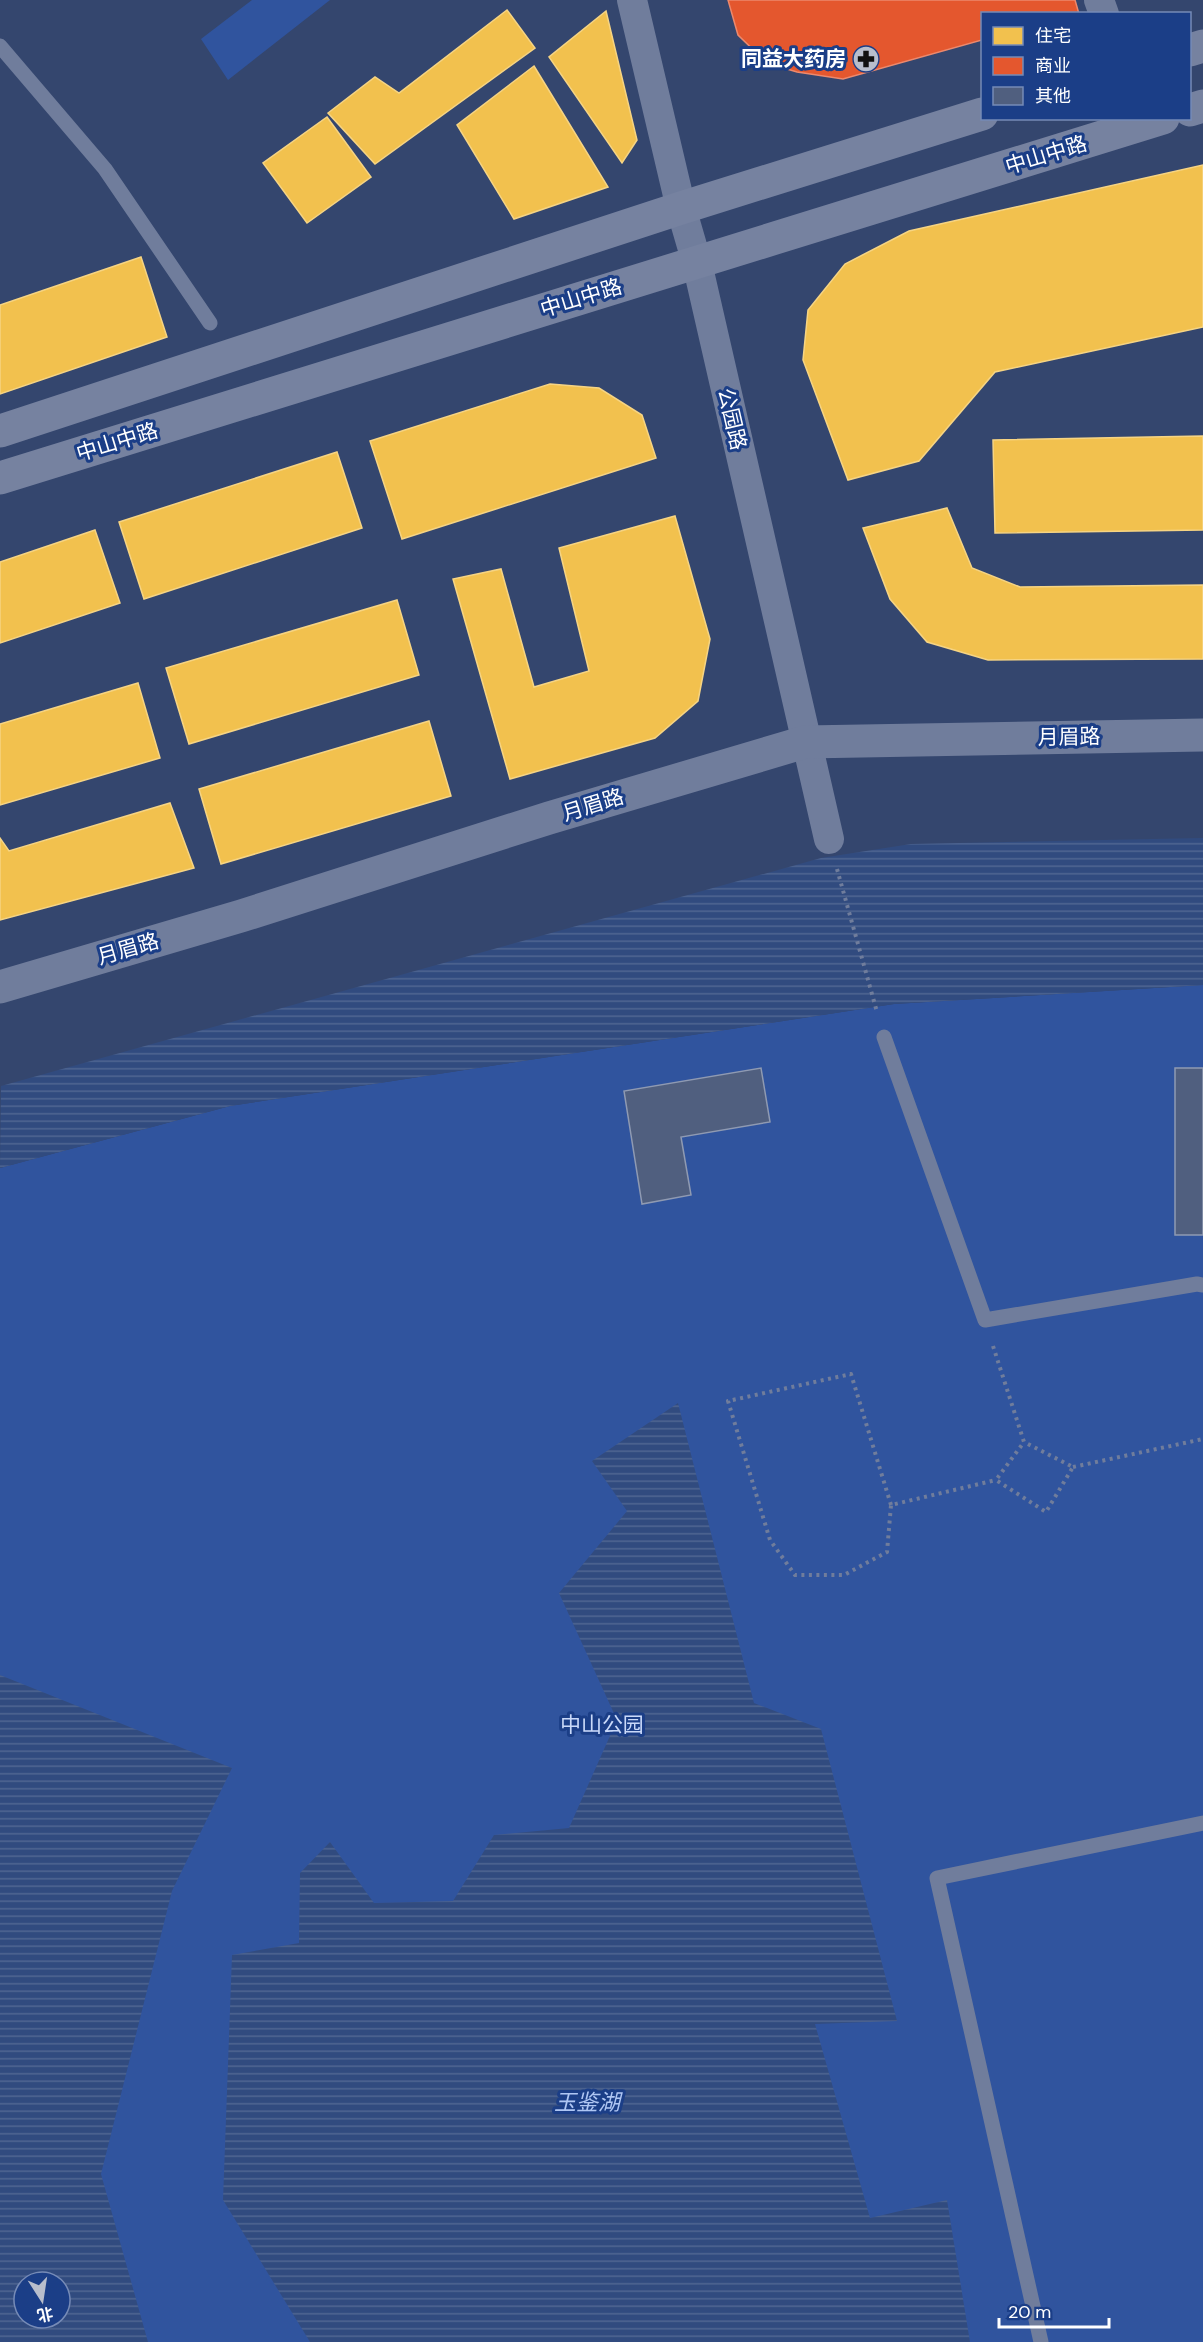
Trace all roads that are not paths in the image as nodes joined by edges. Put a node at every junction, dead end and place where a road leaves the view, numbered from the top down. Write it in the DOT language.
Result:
graph roads {
  1 [pos="632,0"];
  2 [pos="0,46"];
  3 [pos="981,114"];
  4 [pos="1156,120"];
  5 [pos="681,208"];
  6 [pos="697,262"];
  7 [pos="210,323"];
  8 [pos="0,431"];
  9 [pos="0,478"];
  10 [pos="1203,735"];
  11 [pos="805,742"];
  12 [pos="828,839"];
  13 [pos="0,987"];
  14 [pos="884,1037"];
  15 [pos="1203,1285"];
  16 [pos="1203,1823"];
  17 [pos="1041,2342"];
  1 -- 5 [label="street, 公园路"];
  2 -- 7 [label="lane"];
  3 -- 5 [label="main road"];
  4 -- 6 [label="main road, 中山中路"];
  5 -- 6 [label="street, 公园路"];
  5 -- 8 [label="main road"];
  6 -- 9 [label="main road, 中山中路"];
  6 -- 11 [label="street, 公园路"];
  10 -- 11 [label="street, 月眉路"];
  11 -- 12 [label="street, 公园路"];
  11 -- 13 [label="street, 月眉路"];
  14 -- 15 [label="lane"];
  16 -- 17 [label="lane"];
}
